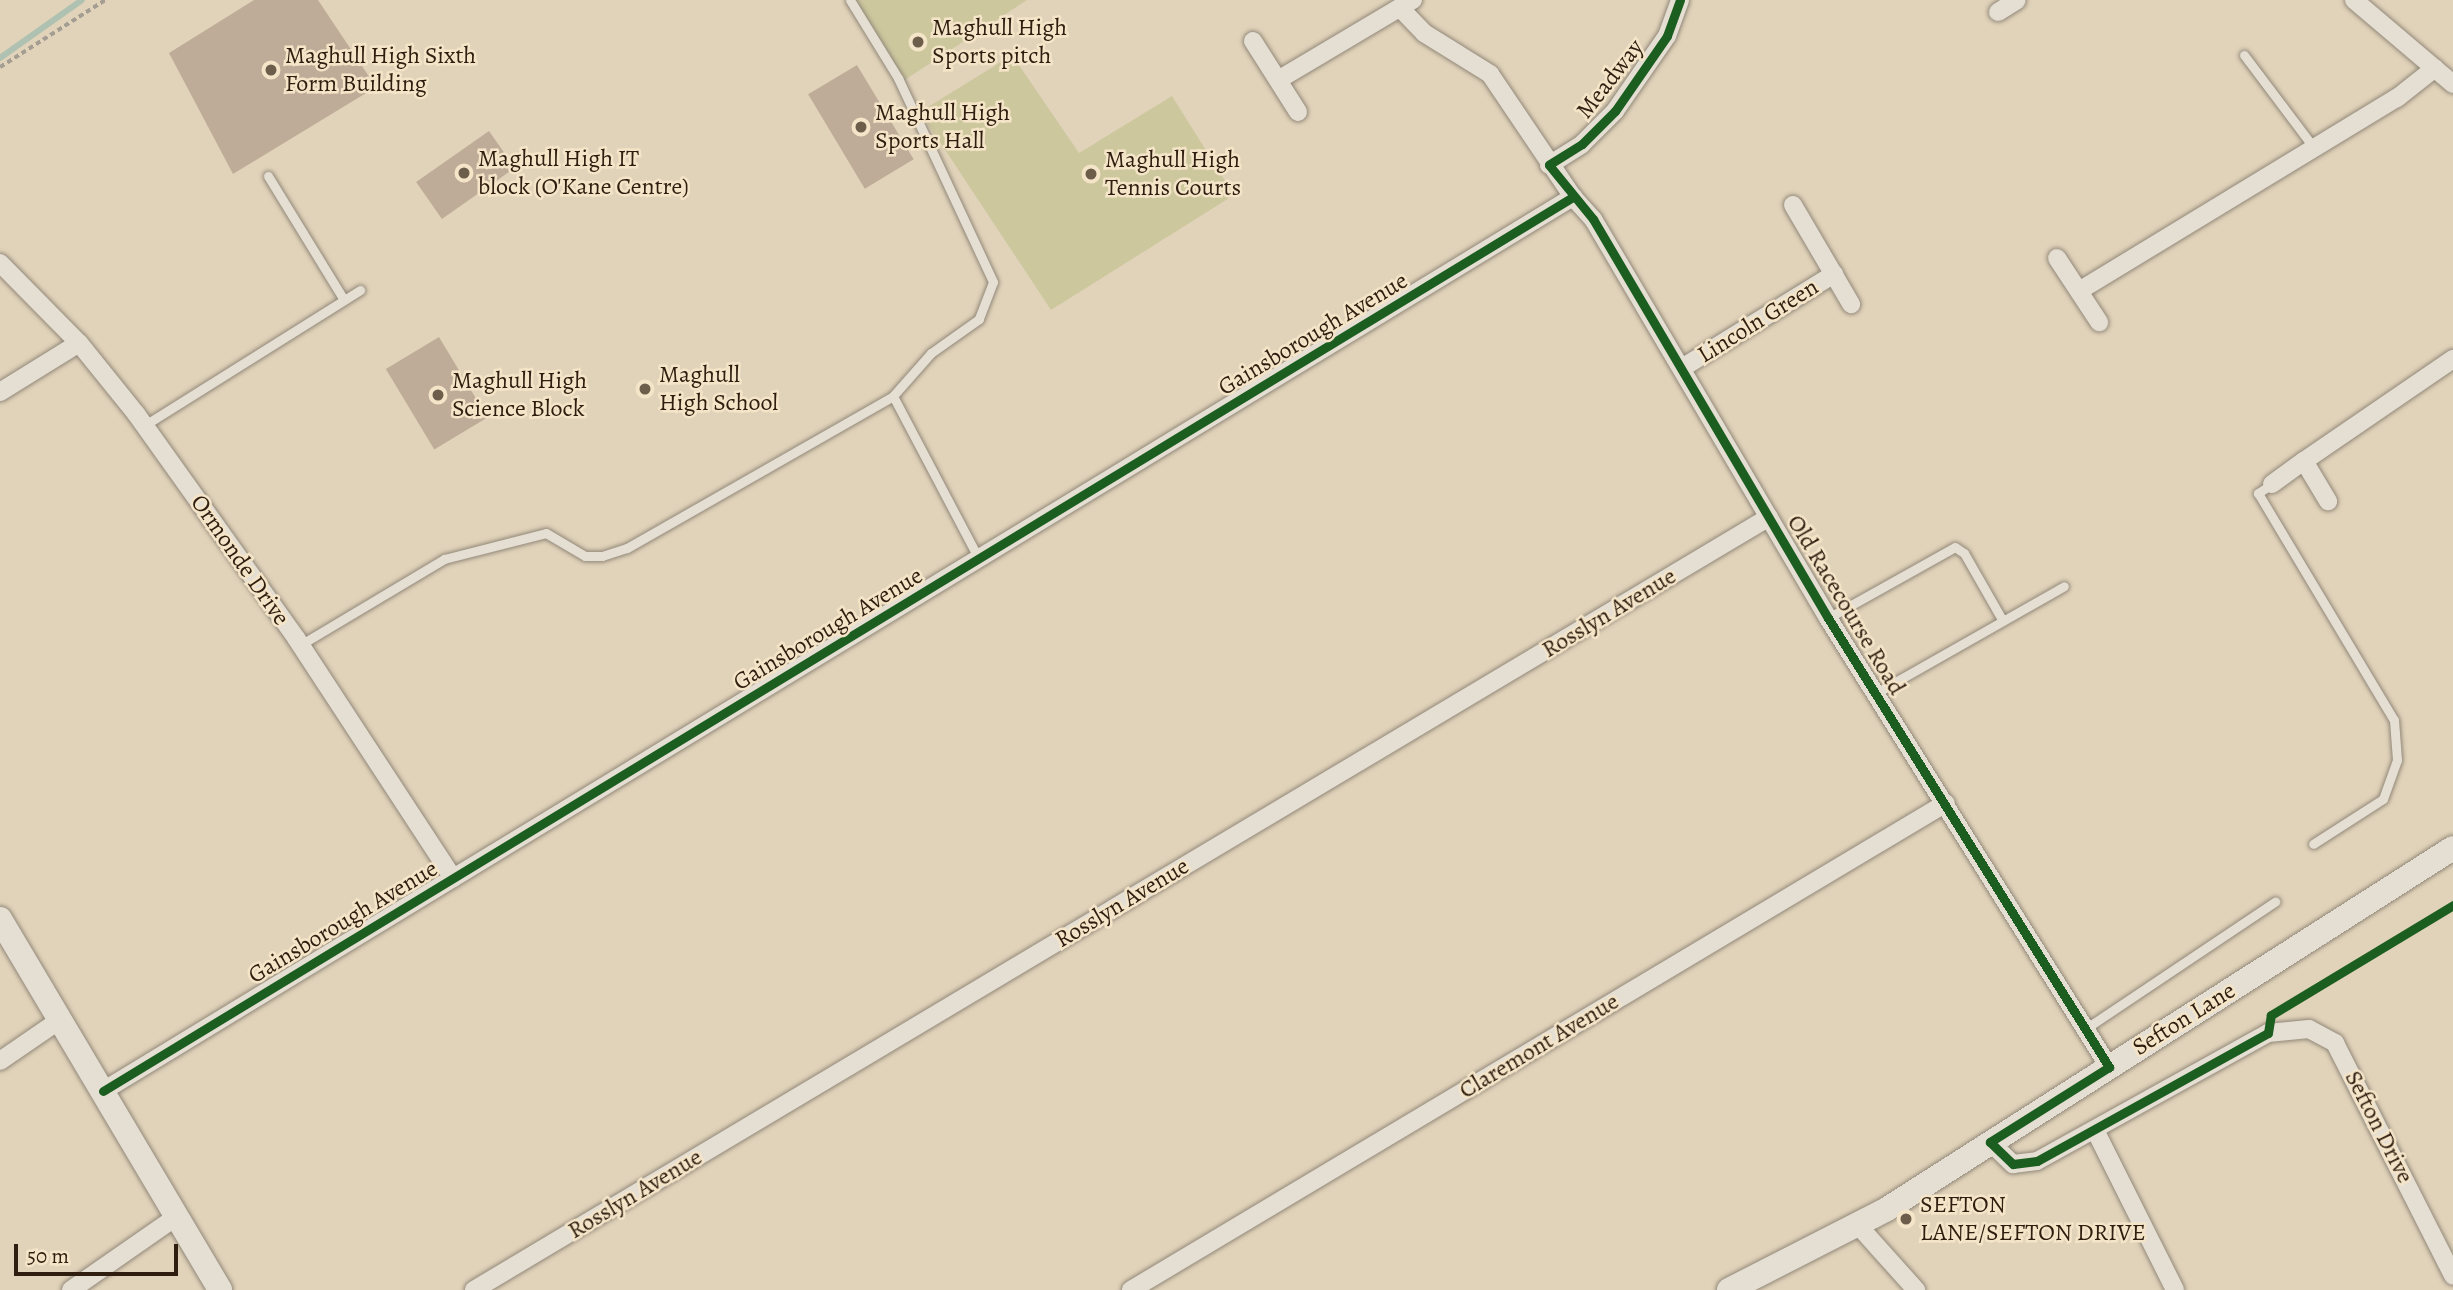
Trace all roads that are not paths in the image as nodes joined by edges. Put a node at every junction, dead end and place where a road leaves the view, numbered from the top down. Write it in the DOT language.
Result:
graph roads {
  1 [pos="850,0"];
  2 [pos="1680,0"];
  3 [pos="2017,0"];
  4 [pos="2354,0"];
  5 [pos="1408,5"];
  6 [pos="1998,12"];
  7 [pos="1253,41"];
  8 [pos="2244,55"];
  9 [pos="2435,68"];
  10 [pos="1278,80"];
  11 [pos="2453,84"];
  12 [pos="1298,112"];
  13 [pos="2314,148"];
  14 [pos="1549,164"];
  15 [pos="268,176"];
  16 [pos="1573,197"];
  17 [pos="1793,205"];
  18 [pos="2057,258"];
  19 [pos="0,263"];
  20 [pos="1834,274"];
  21 [pos="360,290"];
  22 [pos="2079,291"];
  23 [pos="344,300"];
  24 [pos="1851,304"];
  25 [pos="2099,322"];
  26 [pos="79,343"];
  27 [pos="2453,359"];
  28 [pos="1682,368"];
  29 [pos="0,392"];
  30 [pos="893,396"];
  31 [pos="145,425"];
  32 [pos="2304,461"];
  33 [pos="2272,484"];
  34 [pos="2329,501"];
  35 [pos="1769,517"];
  36 [pos="979,560"];
  37 [pos="2064,586"];
  38 [pos="1828,618"];
  39 [pos="2003,621"];
  40 [pos="300,645"];
  41 [pos="1876,693"];
  42 [pos="1946,803"];
  43 [pos="2313,844"];
  44 [pos="2453,848"];
  45 [pos="453,878"];
  46 [pos="2275,902"];
  47 [pos="0,919"];
  48 [pos="61,1019"];
  49 [pos="2085,1029"];
  50 [pos="0,1061"];
  51 [pos="2109,1067"];
  52 [pos="103,1091"];
  53 [pos="2095,1130"];
  54 [pos="1990,1142"];
  55 [pos="176,1217"];
  56 [pos="1857,1224"];
  57 [pos="2453,1276"];
  58 [pos="71,1290"];
  59 [pos="220,1290"];
  60 [pos="474,1290"];
  61 [pos="1131,1290"];
  62 [pos="1729,1290"];
  63 [pos="1916,1290"];
  64 [pos="2175,1290"];
  1 -- 30 [label="lane"];
  2 -- 14 [label="street, Meadway"];
  3 -- 6 [label="street"];
  4 -- 9 [label="street"];
  5 -- 10 [label="street"];
  5 -- 14 [label="street, Old Racecourse Road"];
  7 -- 10 [label="street"];
  8 -- 13 [label="lane"];
  9 -- 11 [label="street"];
  9 -- 13 [label="street"];
  10 -- 12 [label="street"];
  13 -- 22 [label="street"];
  14 -- 16 [label="street, Old Racecourse Road"];
  15 -- 23 [label="lane"];
  16 -- 28 [label="street, Old Racecourse Road"];
  16 -- 36 [label="street, Gainsborough Avenue"];
  17 -- 20 [label="street, Lincoln Green"];
  18 -- 22 [label="street"];
  19 -- 26 [label="street, Ormonde Drive"];
  20 -- 24 [label="street, Lincoln Green"];
  20 -- 28 [label="street, Lincoln Green"];
  21 -- 23 [label="lane"];
  22 -- 25 [label="street"];
  23 -- 31 [label="lane"];
  26 -- 29 [label="street"];
  26 -- 31 [label="street, Ormonde Drive"];
  27 -- 32 [label="street"];
  28 -- 35 [label="street, Old Racecourse Road"];
  30 -- 36 [label="lane"];
  30 -- 40 [label="lane"];
  31 -- 40 [label="street, Ormonde Drive"];
  32 -- 33 [label="street"];
  32 -- 34 [label="street"];
  33 -- 43 [label="lane"];
  35 -- 38 [label="street, Old Racecourse Road"];
  35 -- 60 [label="street, Rosslyn Avenue"];
  36 -- 45 [label="street, Gainsborough Avenue"];
  37 -- 39 [label="lane"];
  38 -- 39 [label="lane"];
  38 -- 41 [label="street, Old Racecourse Road"];
  39 -- 41 [label="lane"];
  40 -- 45 [label="street, Ormonde Drive"];
  41 -- 42 [label="street, Old Racecourse Road"];
  42 -- 49 [label="street, Old Racecourse Road"];
  42 -- 61 [label="street, Claremont Avenue"];
  44 -- 51 [label="main road, Sefton Lane"];
  45 -- 52 [label="street, Gainsborough Avenue"];
  46 -- 49 [label="lane"];
  47 -- 48 [label="main road"];
  48 -- 50 [label="street"];
  48 -- 52 [label="main road"];
  49 -- 51 [label="street, Old Racecourse Road"];
  51 -- 54 [label="main road, Sefton Lane"];
  52 -- 55 [label="main road"];
  53 -- 54 [label="street"];
  53 -- 57 [label="street, Sefton Drive"];
  53 -- 64 [label="street"];
  54 -- 56 [label="main road, Sefton Lane"];
  55 -- 58 [label="street"];
  55 -- 59 [label="main road"];
  56 -- 62 [label="main road, Sefton Lane"];
  56 -- 63 [label="street"];
}
